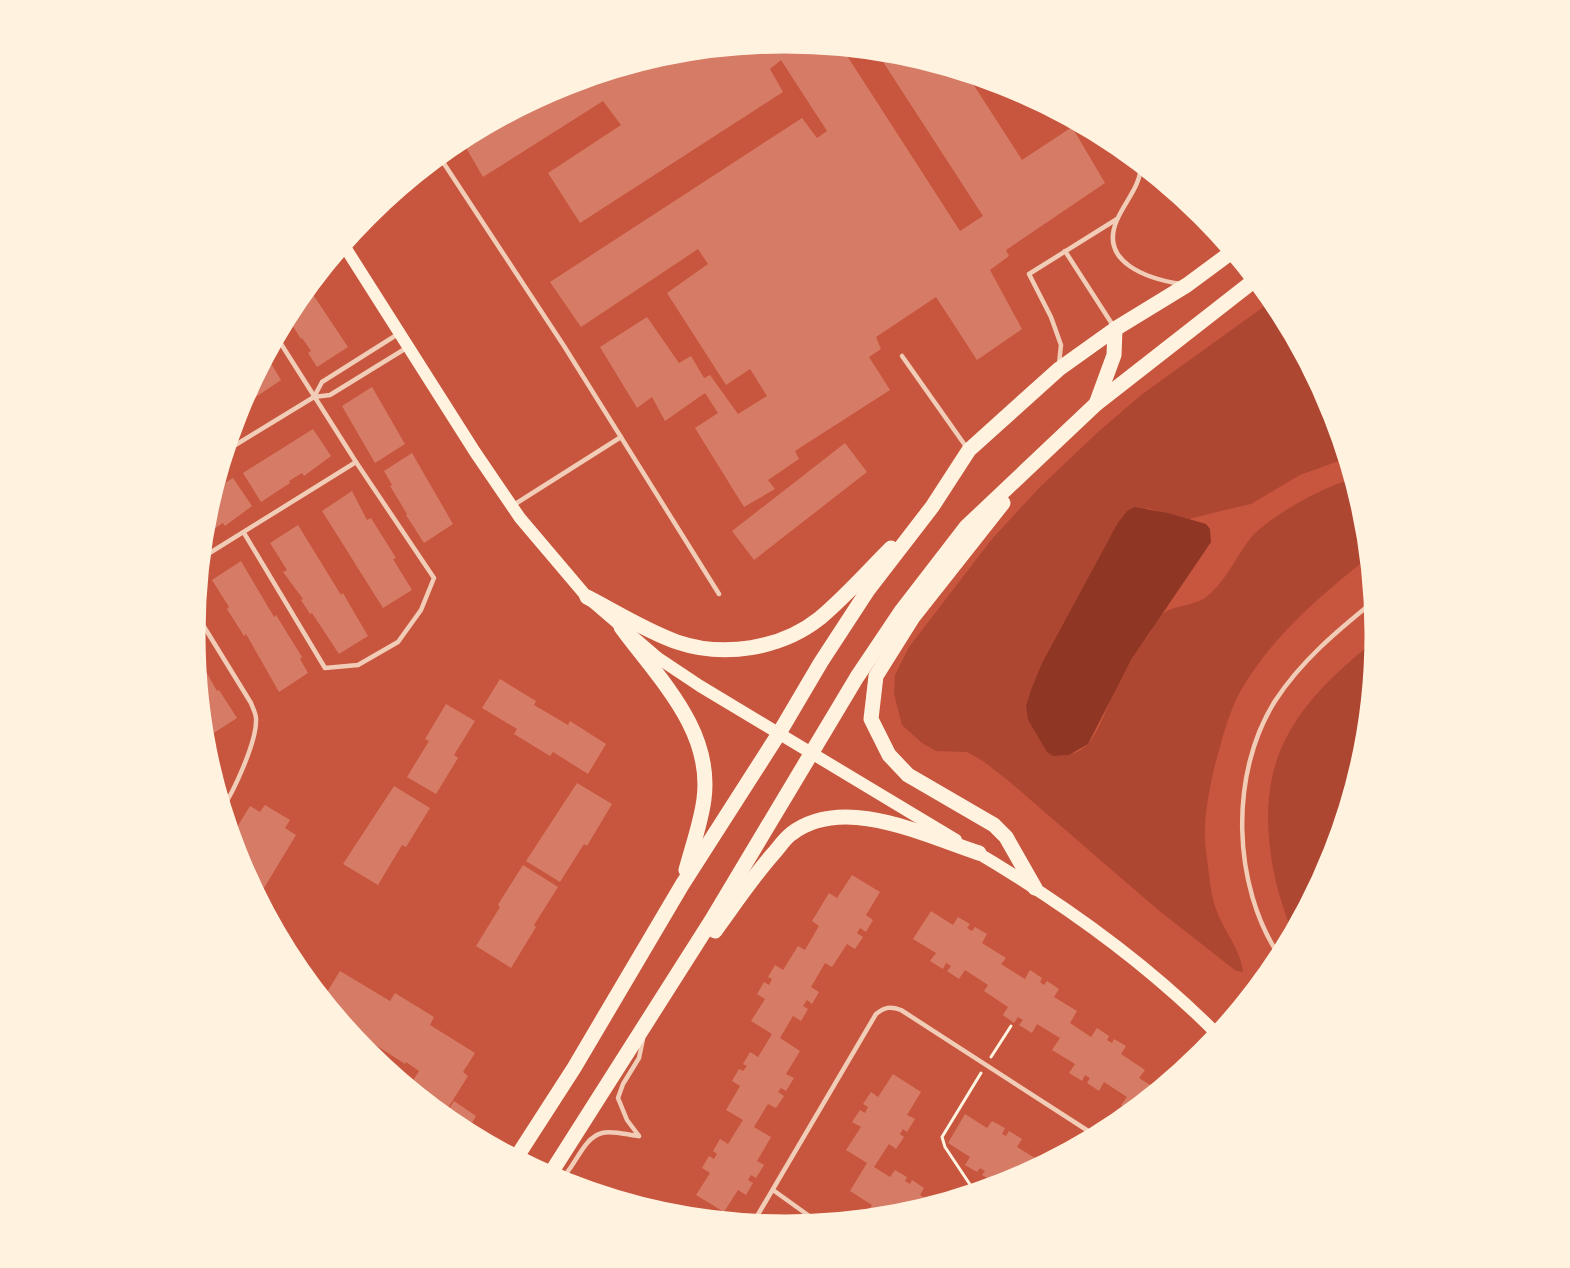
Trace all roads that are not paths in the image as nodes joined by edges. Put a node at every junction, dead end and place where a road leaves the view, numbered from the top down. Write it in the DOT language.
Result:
graph roads {
  1 [pos="444,164"];
  2 [pos="1140,174"];
  3 [pos="1117,219"];
  4 [pos="348,251"];
  5 [pos="1065,251"];
  6 [pos="1226,256"];
  7 [pos="1249,284"];
  8 [pos="1187,285"];
  9 [pos="1115,329"];
  10 [pos="400,332"];
  11 [pos="281,344"];
  12 [pos="409,347"];
  13 [pos="902,356"];
  14 [pos="1059,369"];
  15 [pos="314,397"];
  16 [pos="1096,404"];
  17 [pos="621,436"];
  18 [pos="234,446"];
  19 [pos="969,450"];
  20 [pos="356,462"];
  21 [pos="1025,471"];
  22 [pos="512,506"];
  23 [pos="932,507"];
  24 [pos="244,533"];
  25 [pos="209,554"];
  26 [pos="719,594"];
  27 [pos="587,597"];
  28 [pos="1365,608"];
  29 [pos="203,626"];
  30 [pos="621,627"];
  31 [pos="778,735"];
  32 [pos="812,755"];
  33 [pos="228,801"];
  34 [pos="979,853"];
  35 [pos="682,885"];
  36 [pos="1035,888"];
  37 [pos="1274,947"];
  38 [pos="647,1022"];
  39 [pos="1211,1028"];
  40 [pos="1087,1131"];
  41 [pos="520,1152"];
  42 [pos="554,1168"];
  43 [pos="568,1173"];
  44 [pos="773,1190"];
  45 [pos="758,1215"];
  46 [pos="808,1215"];
  1 -- 17 [label="lane"];
  2 -- 3 [label="lane"];
  3 -- 5 [label="lane"];
  3 -- 8 [label="lane"];
  4 -- 10 [label="main road"];
  5 -- 9 [label="lane"];
  5 -- 14 [label="lane"];
  6 -- 8 [label="main road"];
  7 -- 16 [label="main road"];
  8 -- 9 [label="main road"];
  9 -- 14 [label="main road"];
  9 -- 16 [label="main road"];
  10 -- 12 [label="main road"];
  10 -- 15 [label="lane"];
  11 -- 15 [label="lane"];
  12 -- 15 [label="lane"];
  12 -- 22 [label="main road"];
  13 -- 19 [label="lane"];
  14 -- 19 [label="main road"];
  15 -- 18 [label="lane"];
  15 -- 20 [label="lane"];
  16 -- 21 [label="main road"];
  17 -- 22 [label="lane"];
  17 -- 26 [label="lane"];
  19 -- 23 [label="main road"];
  20 -- 24 [label="lane"];
  20 -- 24 [label="lane"];
  21 -- 32 [label="main road"];
  21 -- 36 [label="main road"];
  22 -- 27 [label="main road"];
  23 -- 27 [label="main road"];
  23 -- 31 [label="main road"];
  24 -- 25 [label="lane"];
  27 -- 30 [label="main road"];
  28 -- 37 [label="lane"];
  29 -- 33 [label="lane"];
  30 -- 31 [label="main road"];
  30 -- 35 [label="main road"];
  31 -- 32 [label="main road"];
  31 -- 35 [label="main road"];
  32 -- 34 [label="main road"];
  32 -- 38 [label="main road"];
  34 -- 36 [label="main road"];
  34 -- 38 [label="main road"];
  35 -- 41 [label="main road"];
  36 -- 39 [label="main road"];
  38 -- 42 [label="main road"];
  38 -- 43 [label="lane"];
  40 -- 44 [label="lane"];
  44 -- 45 [label="lane"];
  44 -- 46 [label="lane"];
}
